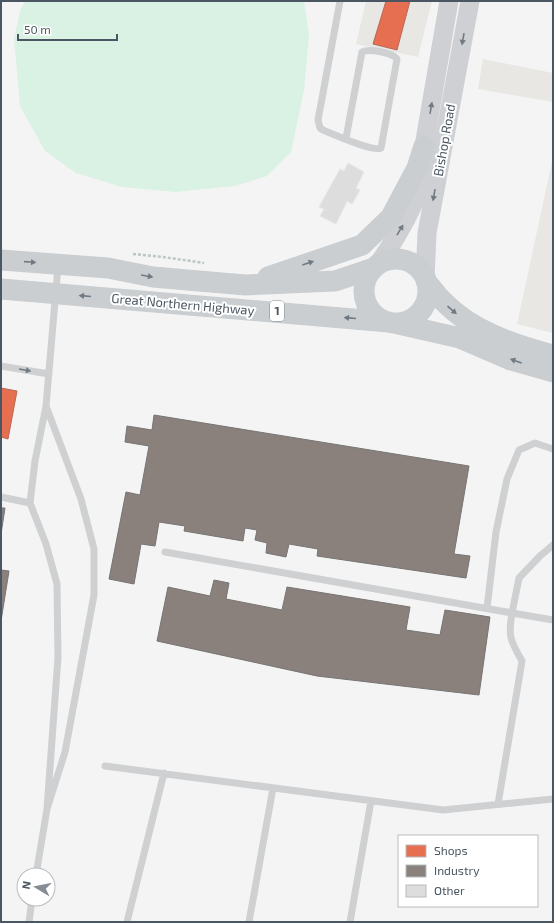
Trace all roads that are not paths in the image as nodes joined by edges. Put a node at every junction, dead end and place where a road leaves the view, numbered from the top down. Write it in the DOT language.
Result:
graph roads {
  1 [pos="340,1"];
  2 [pos="449,1"];
  3 [pos="470,1"];
  4 [pos="346,138"];
  5 [pos="424,146"];
  6 [pos="1,260"];
  7 [pos="58,264"];
  8 [pos="376,266"];
  9 [pos="426,280"];
  10 [pos="245,285"];
  11 [pos="1,289"];
  12 [pos="56,293"];
  13 [pos="390,322"];
  14 [pos="553,354"];
  15 [pos="1,366"];
  16 [pos="553,372"];
  17 [pos="49,374"];
  18 [pos="46,406"];
  19 [pos="553,449"];
  20 [pos="1,497"];
  21 [pos="30,503"];
  22 [pos="553,545"];
  23 [pos="165,552"];
  24 [pos="487,608"];
  25 [pos="512,612"];
  26 [pos="553,620"];
  27 [pos="105,766"];
  28 [pos="164,774"];
  29 [pos="273,788"];
  30 [pos="553,799"];
  31 [pos="372,801"];
  32 [pos="498,804"];
  33 [pos="47,809"];
  34 [pos="37,867"];
  35 [pos="31,907"];
  36 [pos="29,922"];
  37 [pos="126,922"];
  38 [pos="249,922"];
  39 [pos="350,922"];
  1 -- 4 [label="lane"];
  5 -- 2 [label="street, Bishop Road, one-way"];
  3 -- 9 [label="street, Bishop Road, one-way"];
  4 -- 4 [label="lane"];
  8 -- 5 [label="street, Bishop Road, one-way"];
  10 -- 5 [label="main road, one-way"];
  6 -- 7 [label="main road, Great Northern Highway / 1, one-way"];
  7 -- 10 [label="main road, Great Northern Highway / 1, one-way"];
  7 -- 12 [label="lane"];
  8 -- 9 [label="main road, 1"];
  8 -- 10 [label="main road, Great Northern Highway / 1"];
  8 -- 13 [label="main road, 1"];
  9 -- 13 [label="main road, 1"];
  9 -- 14 [label="main road, 1, one-way"];
  11 -- 12 [label="main road, Great Northern Highway / 1"];
  13 -- 12 [label="main road, Great Northern Highway / 1, one-way"];
  12 -- 17 [label="lane"];
  16 -- 13 [label="main road, Great Northern Highway / 1, one-way"];
  15 -- 17 [label="lane, one-way"];
  17 -- 18 [label="lane"];
  18 -- 21 [label="lane"];
  18 -- 33 [label="lane"];
  19 -- 24 [label="lane"];
  20 -- 21 [label="lane"];
  21 -- 33 [label="lane"];
  22 -- 25 [label="lane"];
  23 -- 24 [label="lane"];
  24 -- 25 [label="lane"];
  25 -- 26 [label="lane"];
  25 -- 32 [label="lane"];
  27 -- 28 [label="lane"];
  28 -- 29 [label="lane"];
  28 -- 37 [label="lane"];
  29 -- 31 [label="lane"];
  29 -- 38 [label="lane"];
  30 -- 32 [label="lane"];
  31 -- 32 [label="lane"];
  31 -- 39 [label="lane"];
  33 -- 34 [label="lane"];
  35 -- 36 [label="lane"];
}
